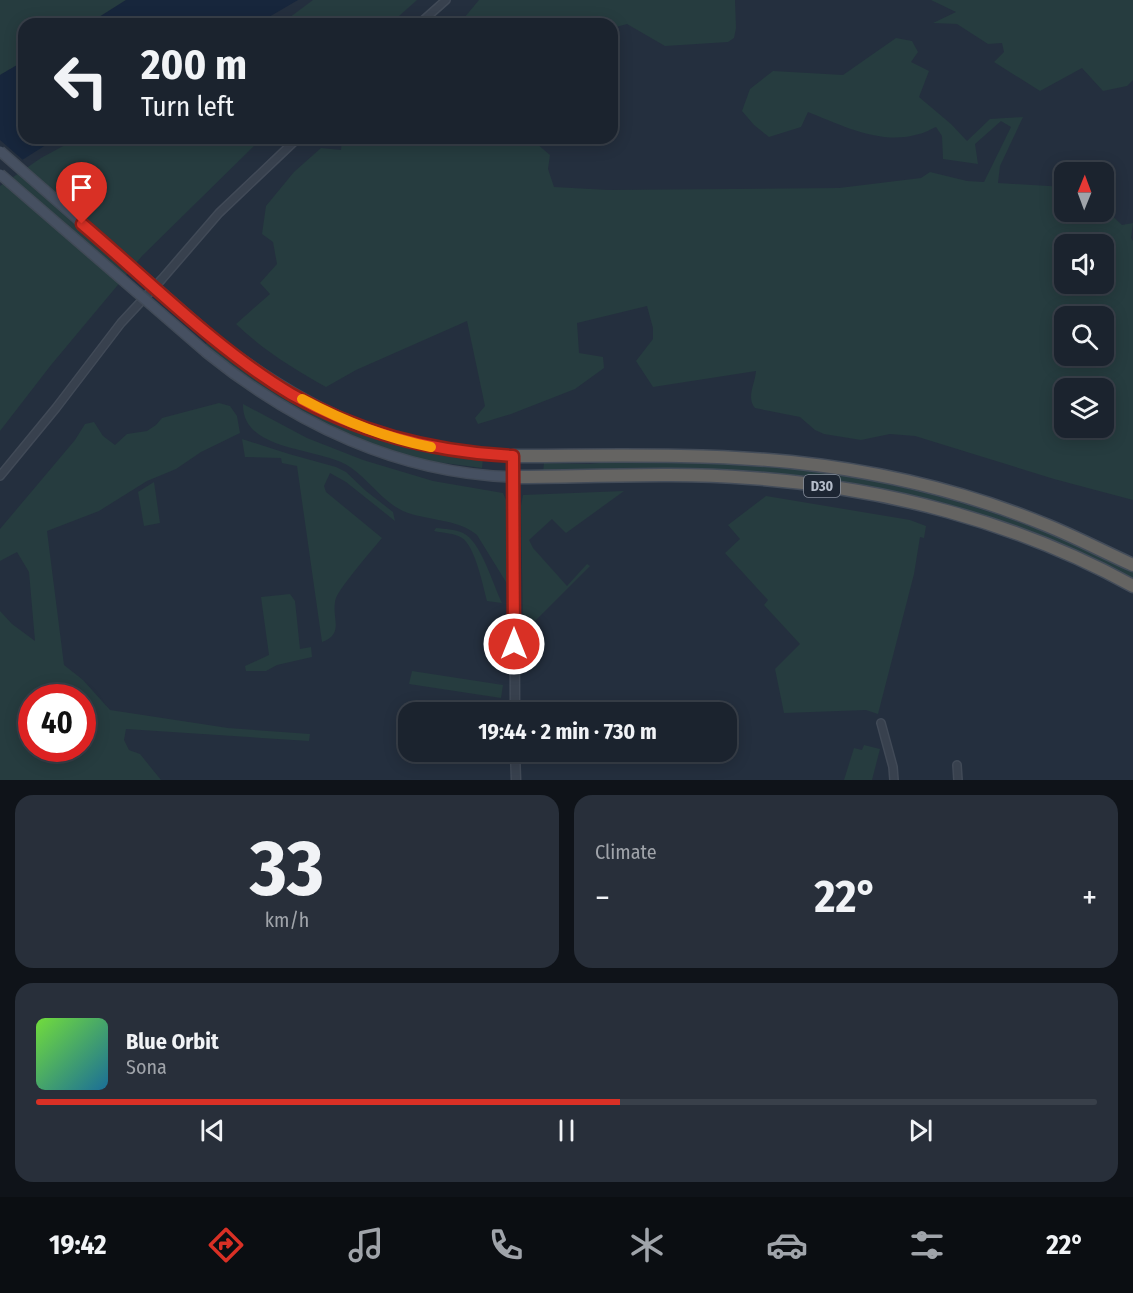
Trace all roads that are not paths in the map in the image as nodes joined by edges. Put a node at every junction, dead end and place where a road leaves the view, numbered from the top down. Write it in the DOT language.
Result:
graph roads {
  1 [pos="446,0"];
  2 [pos="426,18"];
  3 [pos="292,144"];
  4 [pos="0,151"];
  5 [pos="0,174"];
  6 [pos="513,456"];
  7 [pos="0,476"];
  8 [pos="513,477"];
  9 [pos="1133,565"];
  10 [pos="1133,586"];
  11 [pos="515,702"];
  12 [pos="880,723"];
  13 [pos="515,762"];
  14 [pos="957,765"];
  15 [pos="516,780"];
  16 [pos="894,780"];
  17 [pos="958,780"];
  1 -- 2 [label="street"];
  3 -- 7 [label="street"];
  4 -- 6 [label="main road, bridge"];
  5 -- 8 [label="main road, bridge"];
  6 -- 8 [label="street"];
  6 -- 9 [label="highway, D30"];
  8 -- 10 [label="highway, D30"];
  8 -- 11 [label="street"];
  12 -- 16 [label="street"];
  13 -- 15 [label="street"];
  14 -- 17 [label="street"];
}
